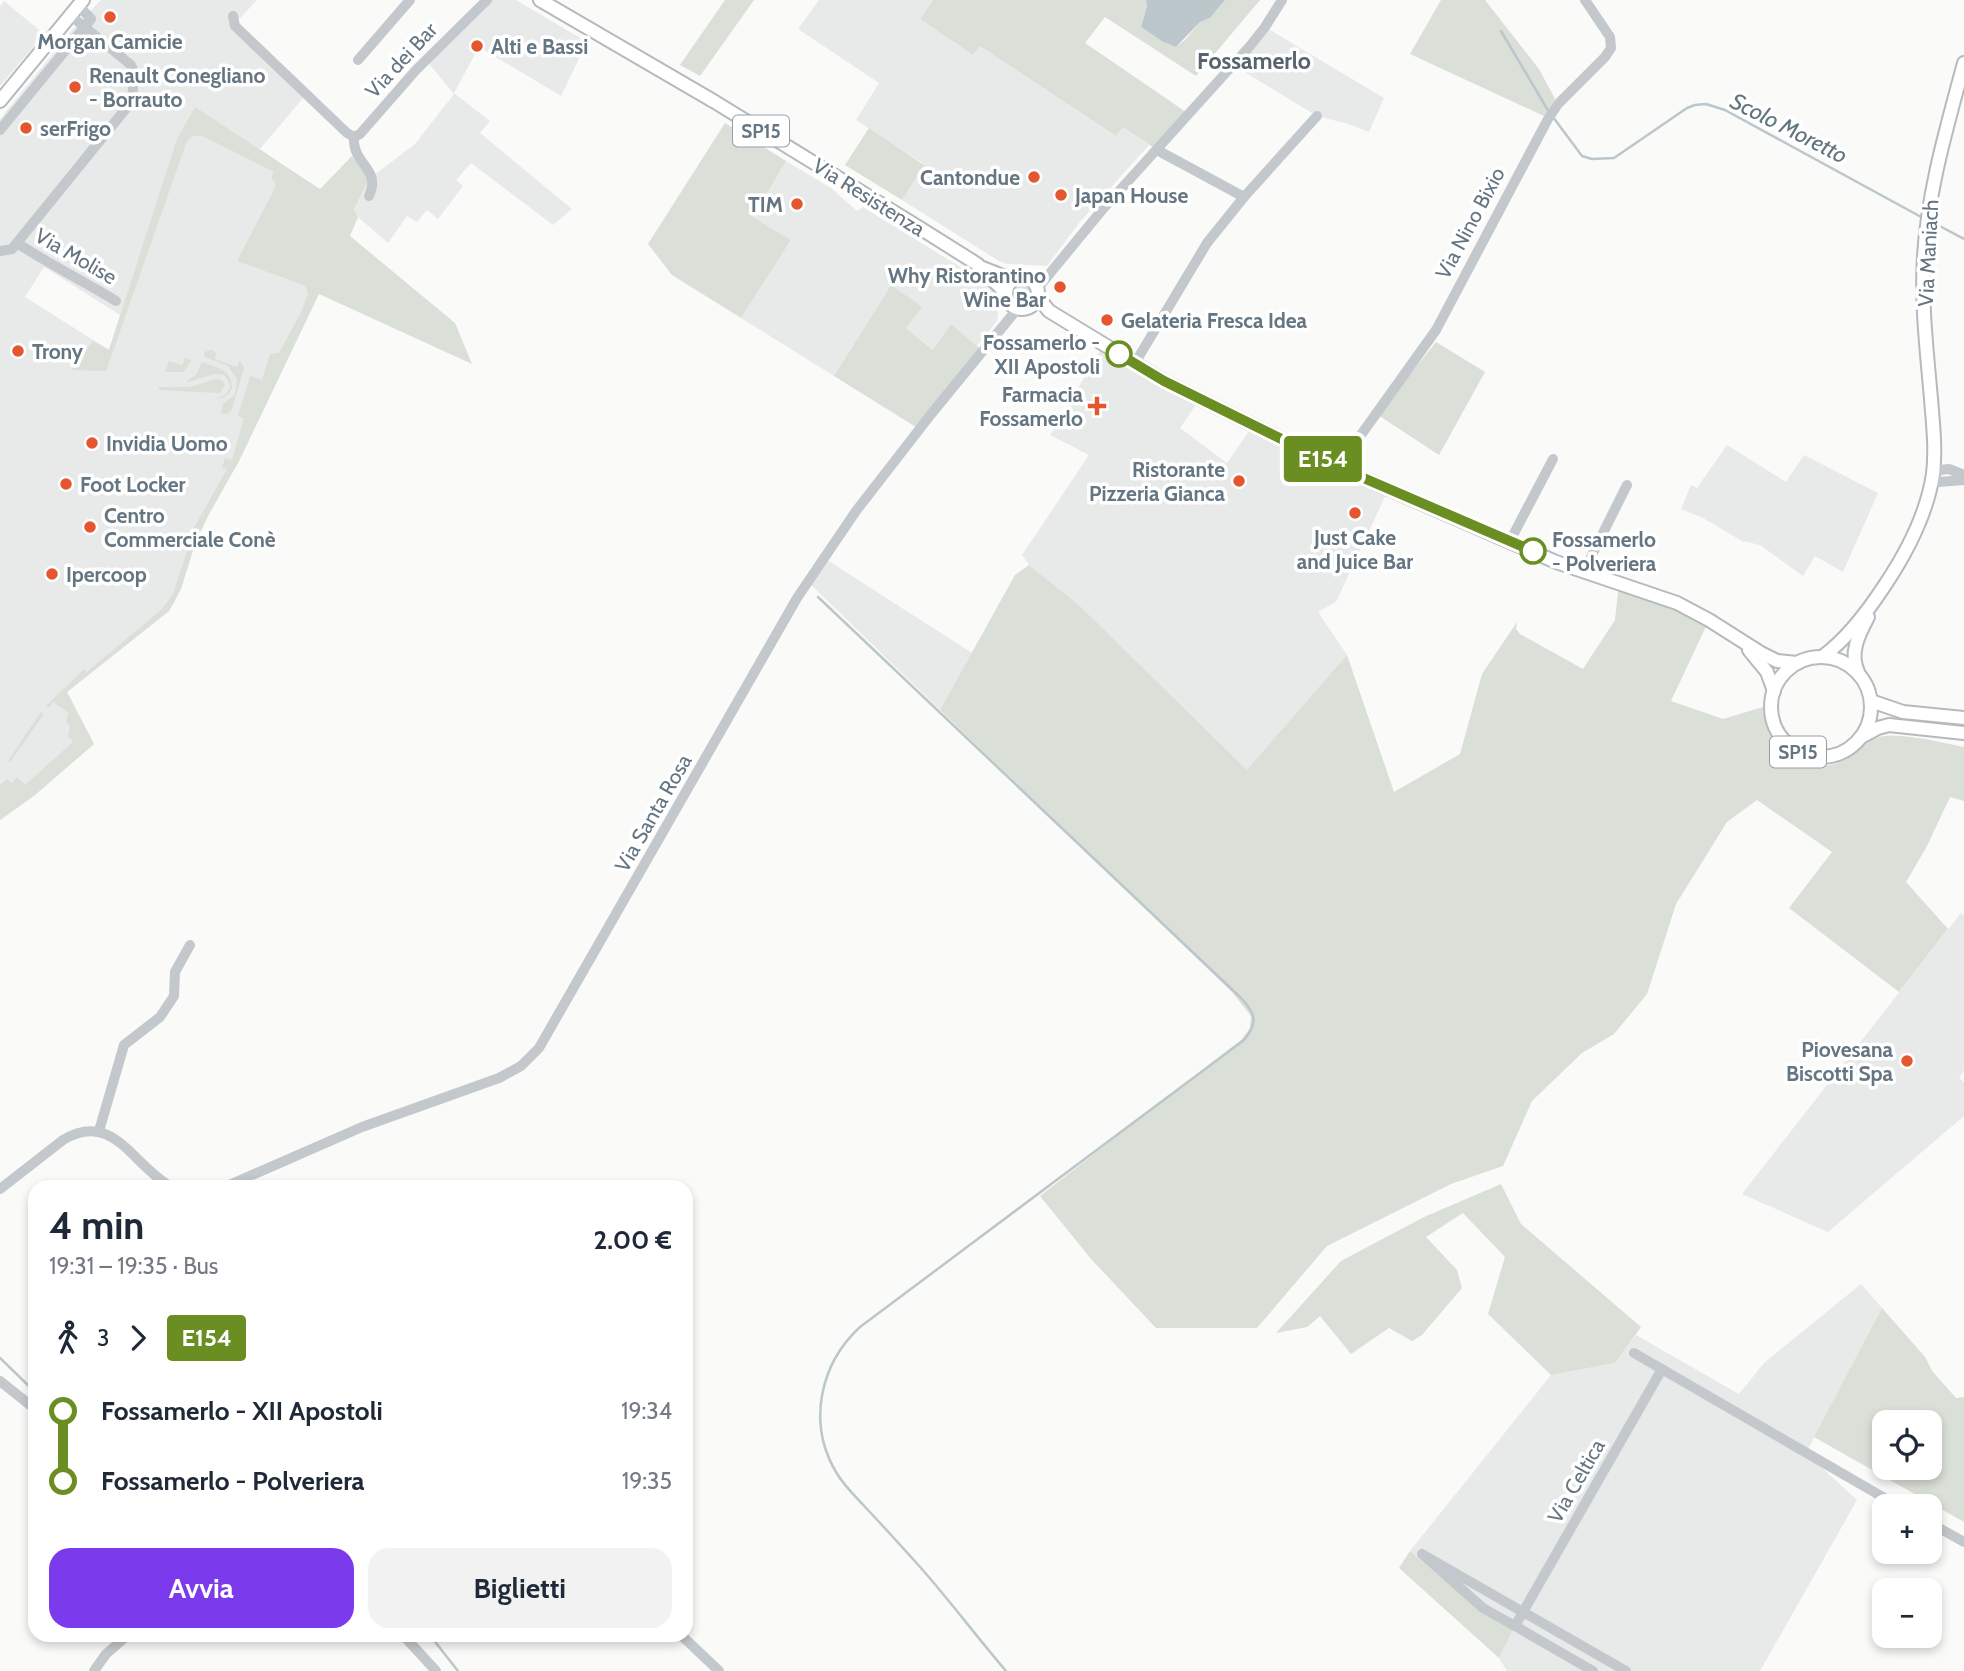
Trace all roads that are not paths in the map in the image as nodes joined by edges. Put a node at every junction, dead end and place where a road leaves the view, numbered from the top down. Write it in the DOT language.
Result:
graph roads {
  1 [pos="410,0"];
  2 [pos="487,0"];
  3 [pos="540,0"];
  4 [pos="1282,0"];
  5 [pos="1585,0"];
  6 [pos="478,4"];
  7 [pos="77,7"];
  8 [pos="233,16"];
  9 [pos="84,26"];
  10 [pos="358,60"];
  11 [pos="1964,64"];
  12 [pos="0,101"];
  13 [pos="1317,116"];
  14 [pos="0,130"];
  15 [pos="354,137"];
  16 [pos="1157,150"];
  17 [pos="369,197"];
  18 [pos="1244,197"];
  19 [pos="17,243"];
  20 [pos="0,251"];
  21 [pos="980,267"];
  22 [pos="1013,279"];
  23 [pos="1034,292"];
  24 [pos="116,301"];
  25 [pos="1012,302"];
  26 [pos="1135,363"];
  27 [pos="1934,446"];
  28 [pos="1553,459"];
  29 [pos="1338,467"];
  30 [pos="1949,469"];
  31 [pos="1933,473"];
  32 [pos="1964,478"];
  33 [pos="1948,482"];
  34 [pos="1627,485"];
  35 [pos="1926,502"];
  36 [pos="1510,541"];
  37 [pos="1584,571"];
  38 [pos="1879,594"];
  39 [pos="1742,642"];
  40 [pos="1822,657"];
  41 [pos="1797,663"];
  42 [pos="1862,677"];
  43 [pos="1774,691"];
  44 [pos="1871,702"];
  45 [pos="1964,718"];
  46 [pos="1964,735"];
  47 [pos="1862,736"];
  48 [pos="190,945"];
  49 [pos="99,1130"];
  50 [pos="163,1180"];
  51 [pos="241,1180"];
  52 [pos="0,1189"];
  53 [pos="1634,1353"];
  54 [pos="1662,1369"];
  55 [pos="0,1381"];
  56 [pos="28,1403"];
  57 [pos="1878,1494"];
  58 [pos="1942,1530"];
  59 [pos="1964,1542"];
  60 [pos="1523,1612"];
  61 [pos="1516,1626"];
  62 [pos="120,1642"];
  63 [pos="409,1642"];
  64 [pos="688,1642"];
  65 [pos="94,1671"];
  66 [pos="436,1671"];
  67 [pos="719,1671"];
  68 [pos="1593,1671"];
  69 [pos="1626,1671"];
  1 -- 10 [label="street"];
  2 -- 6 [label="street, Via dei Bar"];
  3 -- 21 [label="main road, Via Resistenza / SP15"];
  4 -- 16 [label="street"];
  5 -- 29 [label="street, Via Nino Bixio"];
  6 -- 15 [label="street, Via dei Bar"];
  7 -- 9 [label="street"];
  7 -- 12 [label="main road"];
  8 -- 15 [label="street"];
  9 -- 14 [label="street"];
  9 -- 19 [label="street, Via Molise"];
  11 -- 27 [label="main road, Via Maniach"];
  13 -- 18 [label="street"];
  15 -- 17 [label="street"];
  16 -- 18 [label="street"];
  16 -- 23 [label="street"];
  18 -- 26 [label="street"];
  19 -- 20 [label="street, Via Molise"];
  19 -- 24 [label="street, Via Molise"];
  21 -- 22 [label="main road, Via Resistenza / SP15"];
  21 -- 25 [label="main road, Via Resistenza / SP15"];
  22 -- 23 [label="main road, SP15"];
  22 -- 25 [label="main road"];
  23 -- 25 [label="main road, SP15"];
  23 -- 26 [label="main road, SP15"];
  25 -- 51 [label="street, Via Santa Rosa"];
  26 -- 29 [label="main road, SP15"];
  27 -- 30 [label="street, Via Maniach"];
  27 -- 31 [label="main road, Via Maniach"];
  28 -- 36 [label="street"];
  29 -- 36 [label="main road, SP15"];
  30 -- 31 [label="street"];
  30 -- 32 [label="street"];
  31 -- 33 [label="street"];
  31 -- 35 [label="main road, Via Maniach"];
  32 -- 33 [label="street"];
  33 -- 35 [label="street, Via Maniach"];
  34 -- 37 [label="street"];
  35 -- 38 [label="main road, Via Maniach"];
  36 -- 37 [label="main road, SP15"];
  37 -- 39 [label="main road, SP15"];
  38 -- 40 [label="main road, Via Maniach"];
  38 -- 42 [label="main road, Via Maniach"];
  39 -- 41 [label="main road, SP15"];
  39 -- 43 [label="main road, SP15"];
  40 -- 41 [label="main road, SP15"];
  40 -- 42 [label="main road"];
  41 -- 43 [label="main road"];
  42 -- 44 [label="main road"];
  43 -- 47 [label="main road, SP15"];
  44 -- 45 [label="main road"];
  44 -- 47 [label="main road"];
  46 -- 47 [label="main road, SP15"];
  48 -- 49 [label="street"];
  49 -- 50 [label="street"];
  49 -- 52 [label="street"];
  53 -- 54 [label="street"];
  54 -- 57 [label="street"];
  54 -- 60 [label="street, Via Celtica"];
  55 -- 56 [label="street"];
  58 -- 59 [label="street"];
  60 -- 61 [label="street, Via Celtica"];
  60 -- 61 [label="street"];
  60 -- 69 [label="street"];
  61 -- 68 [label="street"];
  62 -- 65 [label="street"];
  63 -- 66 [label="street"];
  64 -- 67 [label="street"];
}
